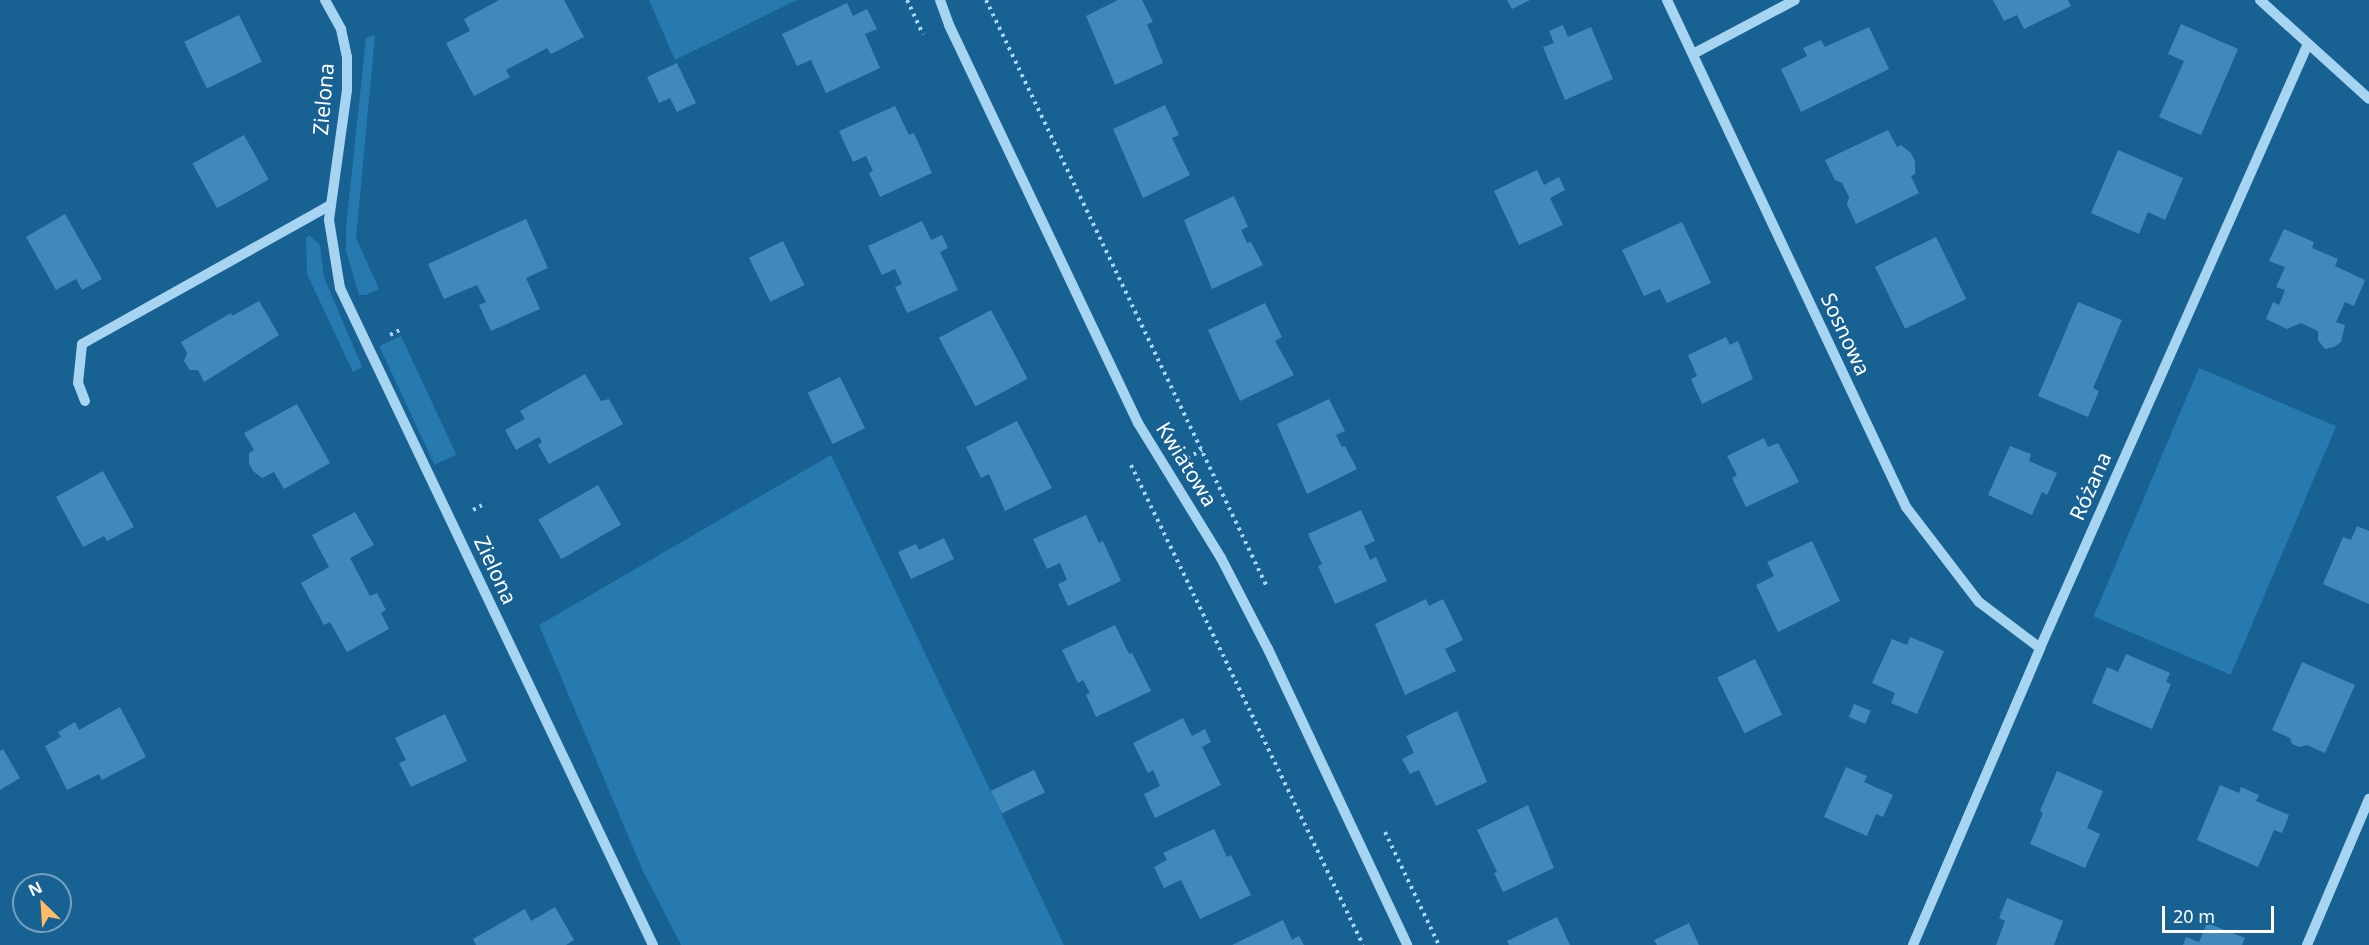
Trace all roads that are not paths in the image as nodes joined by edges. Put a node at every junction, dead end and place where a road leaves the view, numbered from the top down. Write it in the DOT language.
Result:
graph roads {
  1 [pos="326,0"];
  2 [pos="940,0"];
  3 [pos="1667,0"];
  4 [pos="1795,0"];
  5 [pos="2260,0"];
  6 [pos="2307,46"];
  7 [pos="1693,54"];
  8 [pos="2369,99"];
  9 [pos="331,205"];
  10 [pos="85,401"];
  11 [pos="2040,648"];
  12 [pos="2369,799"];
  13 [pos="653,945"];
  14 [pos="1407,945"];
  15 [pos="1913,945"];
  16 [pos="2307,945"];
  1 -- 9 [label="street, Zielona"];
  2 -- 14 [label="street, Kwiatowa"];
  3 -- 7 [label="street, Sosnowa"];
  4 -- 7 [label="street"];
  5 -- 6 [label="street"];
  6 -- 8 [label="street"];
  6 -- 11 [label="street, Różana"];
  7 -- 11 [label="street, Sosnowa"];
  9 -- 10 [label="street"];
  9 -- 13 [label="street, Zielona"];
  11 -- 15 [label="street, Różana"];
  12 -- 16 [label="street"];
}
